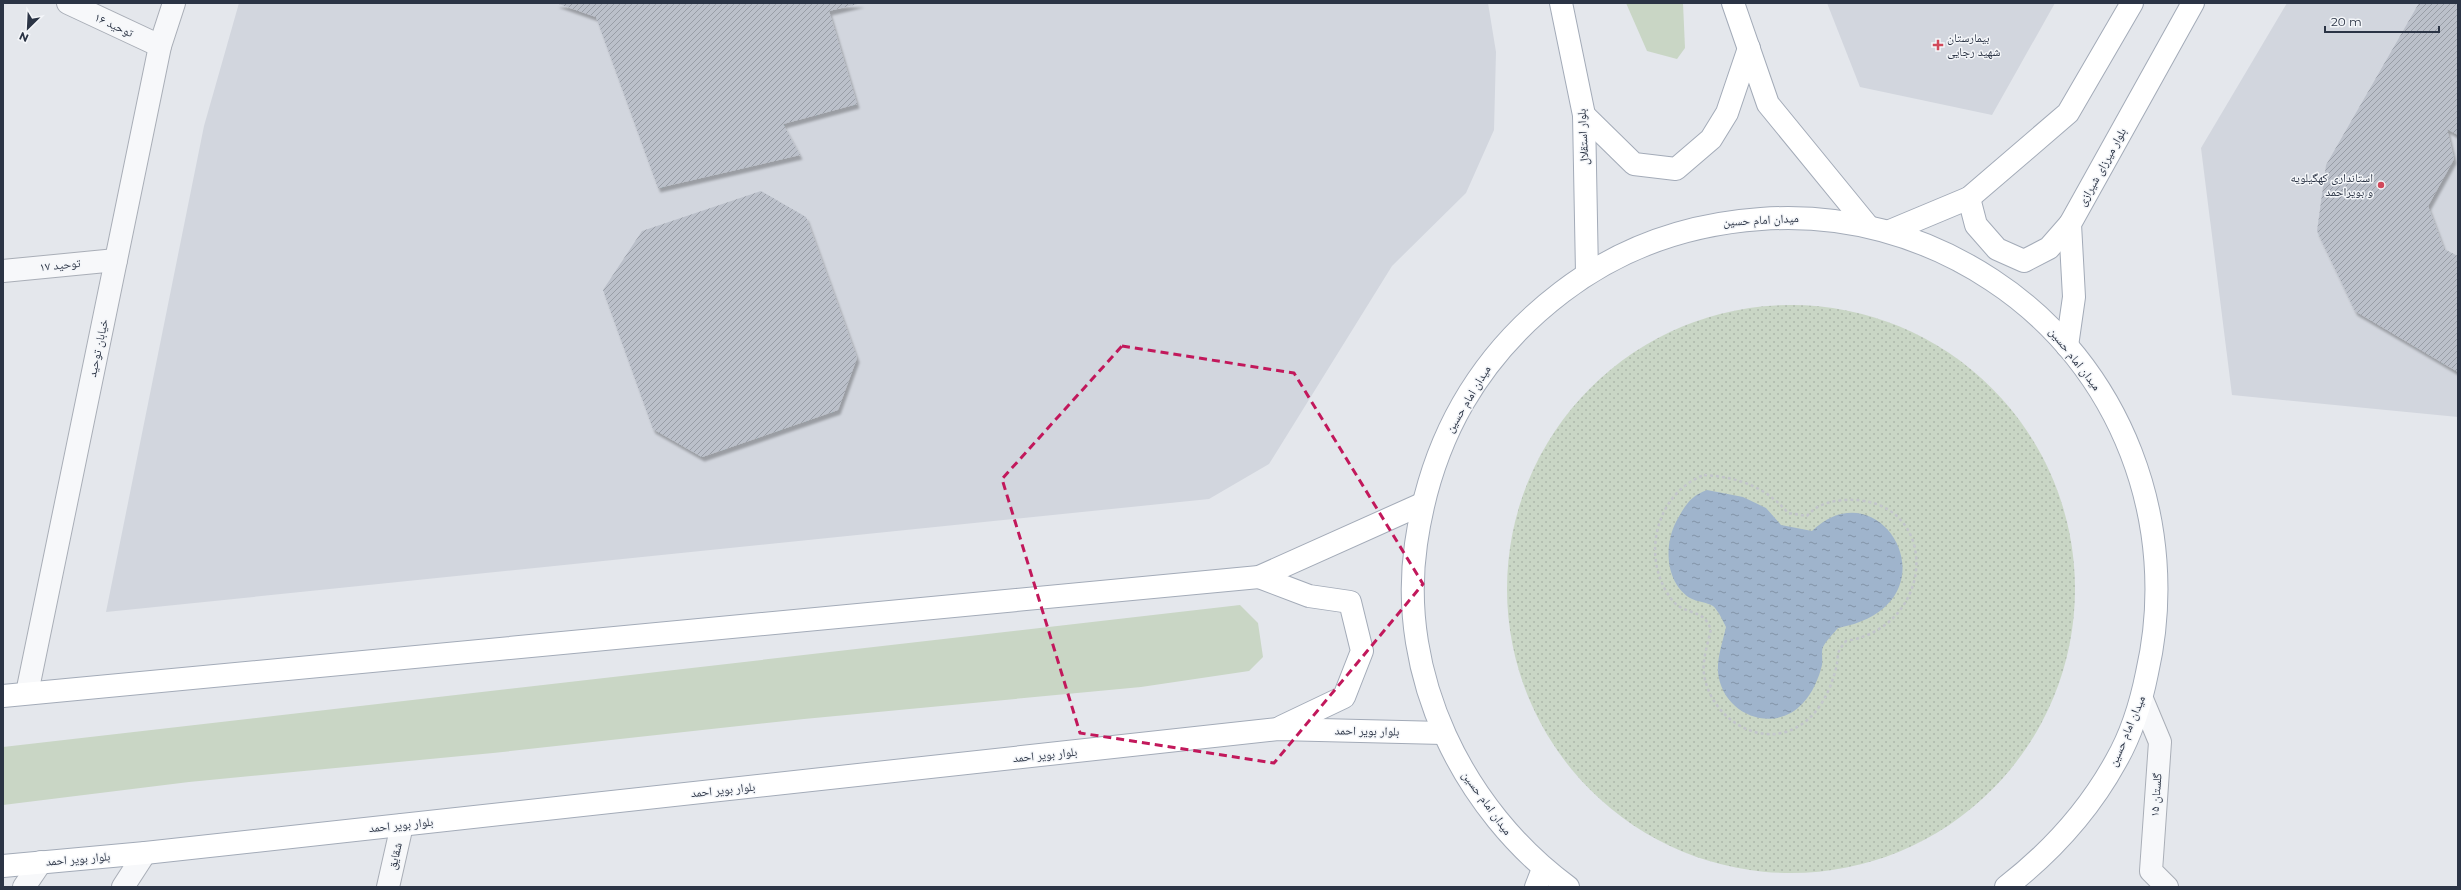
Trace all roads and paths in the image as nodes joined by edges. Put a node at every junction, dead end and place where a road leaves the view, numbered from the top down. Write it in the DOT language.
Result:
graph roads {
  1 [pos="68,3"];
  2 [pos="174,3"];
  3 [pos="1561,3"];
  4 [pos="1734,3"];
  5 [pos="2132,3"];
  6 [pos="2193,3"];
  7 [pos="160,46"];
  8 [pos="1749,48"];
  9 [pos="1584,115"];
  10 [pos="1969,198"];
  11 [pos="2070,224"];
  12 [pos="1867,225"];
  13 [pos="1890,232"];
  14 [pos="116,260"];
  15 [pos="3,271"];
  16 [pos="1587,273"];
  17 [pos="2067,346"];
  18 [pos="1422,504"];
  19 [pos="1788,513"];
  20 [pos="1259,577"];
  21 [pos="26,693"];
  22 [pos="3,696"];
  23 [pos="2142,699"];
  24 [pos="1278,729"];
  25 [pos="1443,732"];
  26 [pos="402,825"];
  27 [pos="145,853"];
  28 [pos="41,862"];
  29 [pos="3,866"];
  30 [pos="1539,878"];
  31 [pos="24,887"];
  32 [pos="123,887"];
  33 [pos="388,887"];
  34 [pos="1568,887"];
  35 [pos="2006,887"];
  36 [pos="2168,887"];
  1 -- 7 [label="street, توحید ۱۶"];
  2 -- 7 [label="street, خیابان توحید"];
  3 -- 9 [label="main road, بلوار استقلال"];
  4 -- 8 [label="main road"];
  5 -- 10 [label="main road"];
  6 -- 11 [label="main road, بلوار میرزای شیرازی"];
  7 -- 14 [label="street, خیابان توحید"];
  8 -- 9 [label="main road"];
  8 -- 12 [label="main road"];
  9 -- 16 [label="main road, بلوار استقلال"];
  10 -- 11 [label="main road, بلوار میرزای شیرازی"];
  10 -- 13 [label="main road"];
  11 -- 17 [label="main road"];
  12 -- 13 [label="main road, میدان امام حسین"];
  12 -- 16 [label="main road, میدان امام حسین"];
  13 -- 17 [label="main road, میدان امام حسین"];
  14 -- 15 [label="street, توحید ۱۷"];
  14 -- 21 [label="street, خیابان توحید"];
  16 -- 18 [label="main road, میدان امام حسین"];
  17 -- 23 [label="main road, میدان امام حسین"];
  18 -- 20 [label="main road"];
  18 -- 25 [label="main road, میدان امام حسین"];
  19 -- 19 [label="path"];
  20 -- 21 [label="main road"];
  20 -- 24 [label="main road"];
  21 -- 22 [label="main road"];
  23 -- 35 [label="main road, میدان امام حسین"];
  23 -- 36 [label="street, گلستان ۱۵"];
  24 -- 25 [label="main road, بلوار بویر احمد"];
  24 -- 26 [label="main road, بلوار بویر احمد"];
  25 -- 30 [label="main road, میدان امام حسین"];
  26 -- 27 [label="main road, بلوار بویر احمد"];
  26 -- 33 [label="street, شقایق"];
  27 -- 28 [label="main road, بلوار بویر احمد"];
  27 -- 32 [label="street"];
  28 -- 29 [label="main road, بلوار بویر احمد"];
  28 -- 31 [label="street"];
  30 -- 34 [label="main road, میدان امام حسین"];
}
